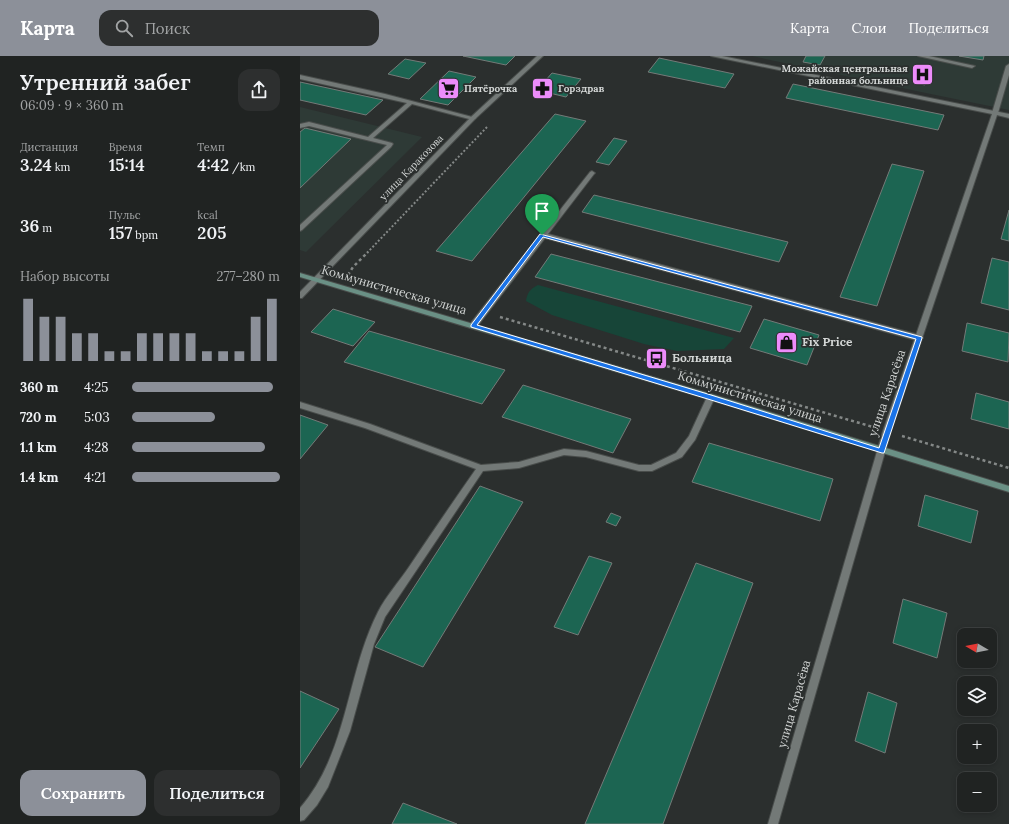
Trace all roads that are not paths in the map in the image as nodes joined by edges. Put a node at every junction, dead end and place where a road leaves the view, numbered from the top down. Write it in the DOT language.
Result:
graph roads {
  1 [pos="540,56"];
  2 [pos="714,56"];
  3 [pos="921,56"];
  4 [pos="972,66"];
  5 [pos="1009,66"];
  6 [pos="300,77"];
  7 [pos="1007,79"];
  8 [pos="410,103"];
  9 [pos="994,113"];
  10 [pos="1009,116"];
  11 [pos="473,118"];
  12 [pos="300,126"];
  13 [pos="370,138"];
  14 [pos="592,173"];
  15 [pos="300,229"];
  16 [pos="542,235"];
  17 [pos="300,275"];
  18 [pos="315,280"];
  19 [pos="300,296"];
  20 [pos="473,326"];
  21 [pos="920,338"];
  22 [pos="711,397"];
  23 [pos="300,405"];
  24 [pos="882,451"];
  25 [pos="481,468"];
  26 [pos="1009,490"];
  27 [pos="300,816"];
  28 [pos="774,824"];
  1 -- 11 [label="street, улица Каракозова"];
  2 -- 9 [label="street"];
  3 -- 4 [label="street"];
  5 -- 7 [label="street, улица Карасёва"];
  6 -- 8 [label="street"];
  7 -- 9 [label="street, улица Карасёва"];
  8 -- 11 [label="street"];
  8 -- 13 [label="street"];
  9 -- 10 [label="street"];
  9 -- 21 [label="street, улица Карасёва"];
  11 -- 18 [label="street, улица Каракозова"];
  12 -- 13 [label="street"];
  13 -- 15 [label="street"];
  14 -- 16 [label="street"];
  16 -- 20 [label="street"];
  16 -- 21 [label="street"];
  17 -- 18 [label="main road, Коммунистическая улица"];
  18 -- 19 [label="street, улица Каракозова"];
  18 -- 20 [label="main road, Коммунистическая улица"];
  20 -- 22 [label="main road, Коммунистическая улица"];
  21 -- 24 [label="street, улица Карасёва"];
  22 -- 24 [label="main road, Коммунистическая улица"];
  22 -- 25 [label="street"];
  23 -- 25 [label="street"];
  24 -- 26 [label="main road, Коммунистическая улица"];
  24 -- 28 [label="street, улица Карасёва"];
  25 -- 27 [label="street"];
}
